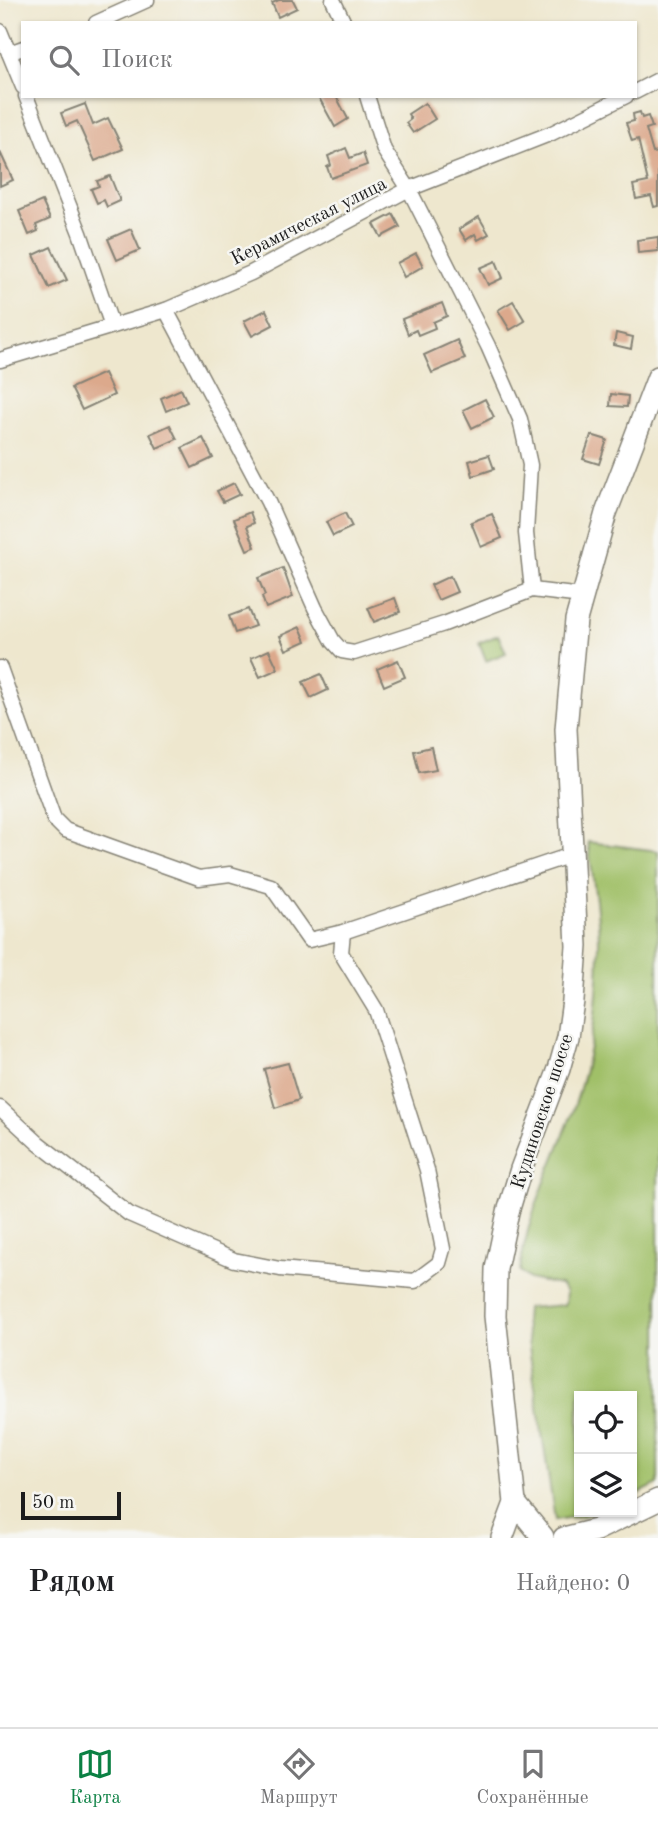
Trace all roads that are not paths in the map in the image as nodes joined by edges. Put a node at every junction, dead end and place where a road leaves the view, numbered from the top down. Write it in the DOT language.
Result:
graph roads {
  1 [pos="148,0"];
  2 [pos="333,0"];
  3 [pos="101,21"];
  4 [pos="343,21"];
  5 [pos="0,32"];
  6 [pos="16,50"];
  7 [pos="21,76"];
  8 [pos="658,80"];
  9 [pos="637,91"];
  10 [pos="27,98"];
  11 [pos="368,98"];
  12 [pos="622,98"];
  13 [pos="409,189"];
  14 [pos="166,310"];
  15 [pos="112,326"];
  16 [pos="0,360"];
  17 [pos="658,377"];
  18 [pos="532,590"];
  19 [pos="582,596"];
  20 [pos="0,668"];
  21 [pos="571,855"];
  22 [pos="343,932"];
  23 [pos="0,1108"];
  24 [pos="658,1500"];
  25 [pos="515,1503"];
  26 [pos="502,1538"];
  27 [pos="514,1538"];
  28 [pos="552,1538"];
  1 -- 3 [label="street"];
  2 -- 4 [label="street"];
  5 -- 6 [label="street"];
  6 -- 7 [label="street"];
  8 -- 9 [label="street"];
  10 -- 15 [label="street"];
  11 -- 13 [label="street"];
  12 -- 13 [label="street, Керамическая улица"];
  13 -- 14 [label="street, Керамическая улица"];
  13 -- 18 [label="street"];
  14 -- 15 [label="street, Керамическая улица"];
  14 -- 18 [label="street"];
  15 -- 16 [label="street, Керамическая улица"];
  17 -- 19 [label="main road, Кудиновское шоссе"];
  18 -- 19 [label="street"];
  19 -- 21 [label="main road, Кудиновское шоссе"];
  20 -- 22 [label="street"];
  21 -- 22 [label="street"];
  21 -- 25 [label="main road, Кудиновское шоссе"];
  22 -- 23 [label="street"];
  24 -- 28 [label="main road"];
  25 -- 26 [label="main road, Кудиновское шоссе"];
  25 -- 28 [label="main road"];
  27 -- 28 [label="main road"];
}
